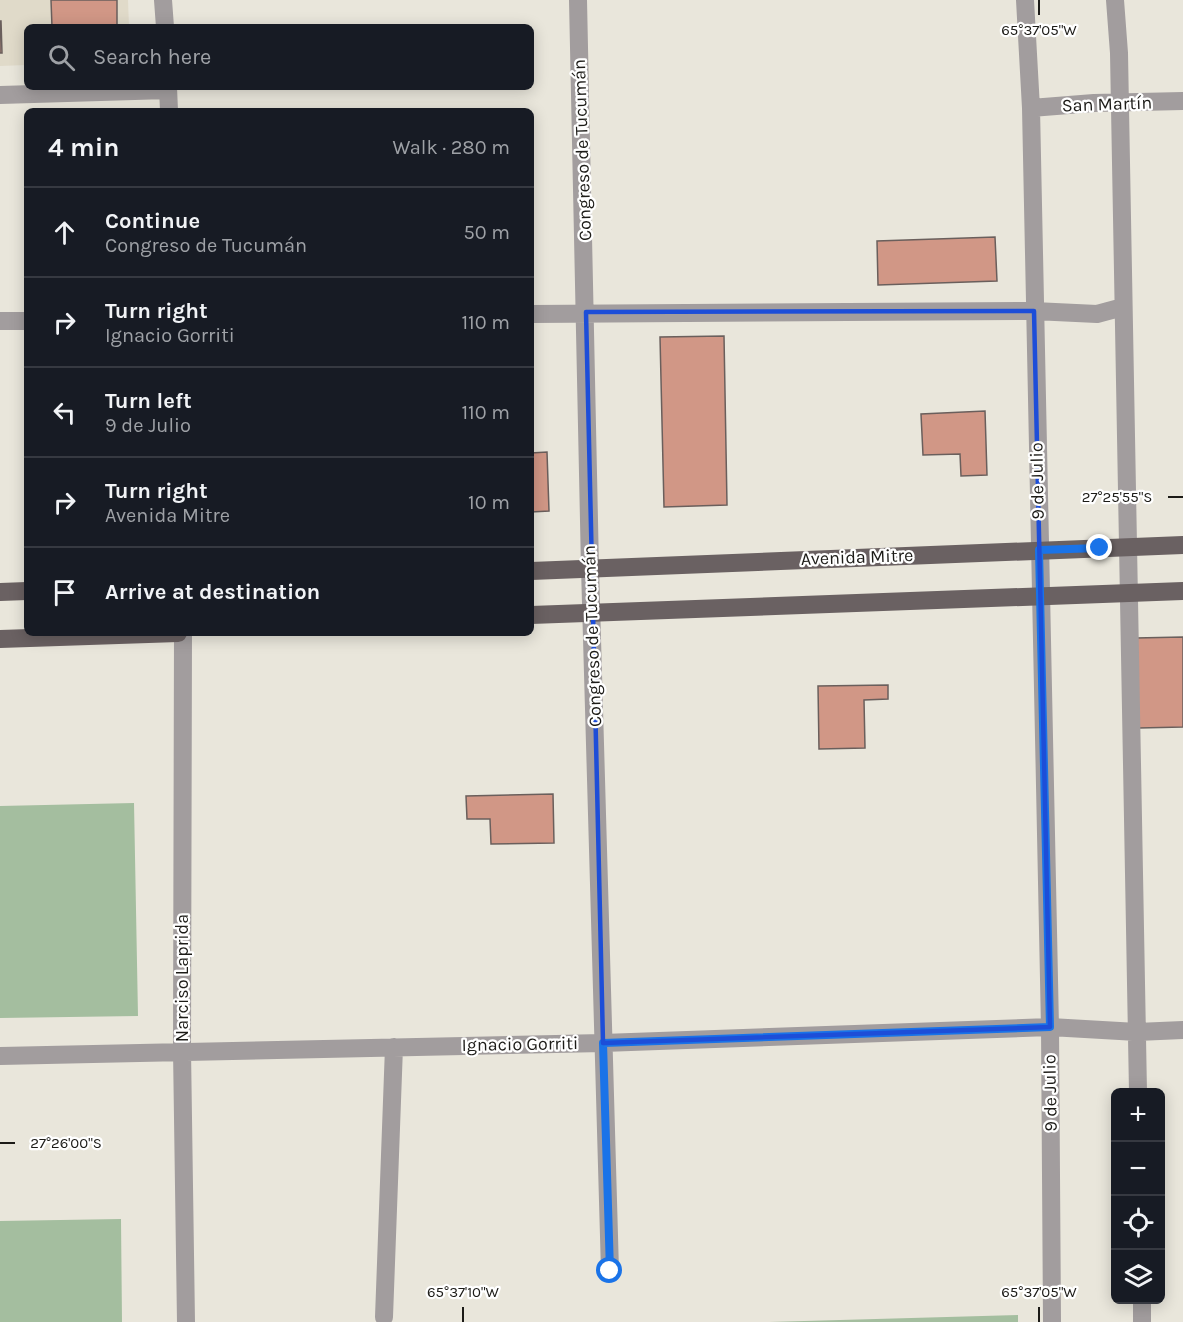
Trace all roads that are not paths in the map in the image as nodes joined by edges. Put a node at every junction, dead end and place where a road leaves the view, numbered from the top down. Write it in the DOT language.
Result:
graph roads {
  1 [pos="163,0"];
  2 [pos="578,0"];
  3 [pos="1025,0"];
  4 [pos="1115,0"];
  5 [pos="165,24"];
  6 [pos="120,90"];
  7 [pos="168,90"];
  8 [pos="0,95"];
  9 [pos="1183,101"];
  10 [pos="1120,102"];
  11 [pos="169,108"];
  12 [pos="1031,108"];
  13 [pos="1123,307"];
  14 [pos="586,312"];
  15 [pos="1034,312"];
  16 [pos="534,314"];
  17 [pos="0,321"];
  18 [pos="24,321"];
  19 [pos="1183,544"];
  20 [pos="1127,547"];
  21 [pos="1039,550"];
  22 [pos="590,568"];
  23 [pos="534,571"];
  24 [pos="24,591"];
  25 [pos="1183,591"];
  26 [pos="0,592"];
  27 [pos="1128,593"];
  28 [pos="1040,595"];
  29 [pos="591,612"];
  30 [pos="534,615"];
  31 [pos="89,636"];
  32 [pos="183,636"];
  33 [pos="0,639"];
  34 [pos="1050,1027"];
  35 [pos="1183,1030"];
  36 [pos="1137,1032"];
  37 [pos="603,1043"];
  38 [pos="394,1047"];
  39 [pos="182,1050"];
  40 [pos="0,1056"];
  41 [pos="1138,1088"];
  42 [pos="610,1271"];
  43 [pos="1142,1304"];
  44 [pos="384,1317"];
  45 [pos="186,1322"];
  46 [pos="1052,1322"];
  47 [pos="1142,1322"];
  1 -- 5 [label="street"];
  2 -- 14 [label="street, Congreso de Tucumán"];
  3 -- 12 [label="street, 9 de Julio"];
  4 -- 10 [label="street"];
  6 -- 8 [label="street"];
  7 -- 11 [label="street"];
  9 -- 10 [label="street, San Martín"];
  10 -- 12 [label="street, San Martín"];
  10 -- 13 [label="street"];
  12 -- 15 [label="street, 9 de Julio"];
  13 -- 15 [label="street"];
  13 -- 20 [label="street"];
  14 -- 15 [label="street"];
  14 -- 16 [label="street"];
  14 -- 22 [label="street, Congreso de Tucumán"];
  15 -- 21 [label="street, 9 de Julio"];
  17 -- 18 [label="street"];
  19 -- 20 [label="main road, Avenida Mitre"];
  20 -- 21 [label="main road, Avenida Mitre"];
  20 -- 27 [label="street"];
  21 -- 22 [label="main road, Avenida Mitre"];
  21 -- 28 [label="street, 9 de Julio"];
  22 -- 23 [label="main road, Avenida Mitre"];
  22 -- 29 [label="street, Congreso de Tucumán"];
  24 -- 26 [label="main road"];
  25 -- 27 [label="main road"];
  27 -- 28 [label="main road"];
  27 -- 36 [label="street"];
  28 -- 29 [label="main road"];
  28 -- 34 [label="street, 9 de Julio"];
  29 -- 30 [label="main road"];
  29 -- 37 [label="street, Congreso de Tucumán"];
  31 -- 33 [label="main road"];
  32 -- 39 [label="street, Narciso Laprida"];
  34 -- 36 [label="street, Ignacio Gorriti"];
  34 -- 37 [label="street, Ignacio Gorriti"];
  34 -- 46 [label="street, 9 de Julio"];
  35 -- 36 [label="street, Ignacio Gorriti"];
  36 -- 41 [label="street"];
  37 -- 38 [label="street, Ignacio Gorriti"];
  37 -- 42 [label="street, Congreso de Tucumán"];
  38 -- 39 [label="street, Ignacio Gorriti"];
  38 -- 44 [label="street"];
  39 -- 40 [label="street, Ignacio Gorriti"];
  39 -- 45 [label="street, Narciso Laprida"];
  43 -- 47 [label="street"];
}
